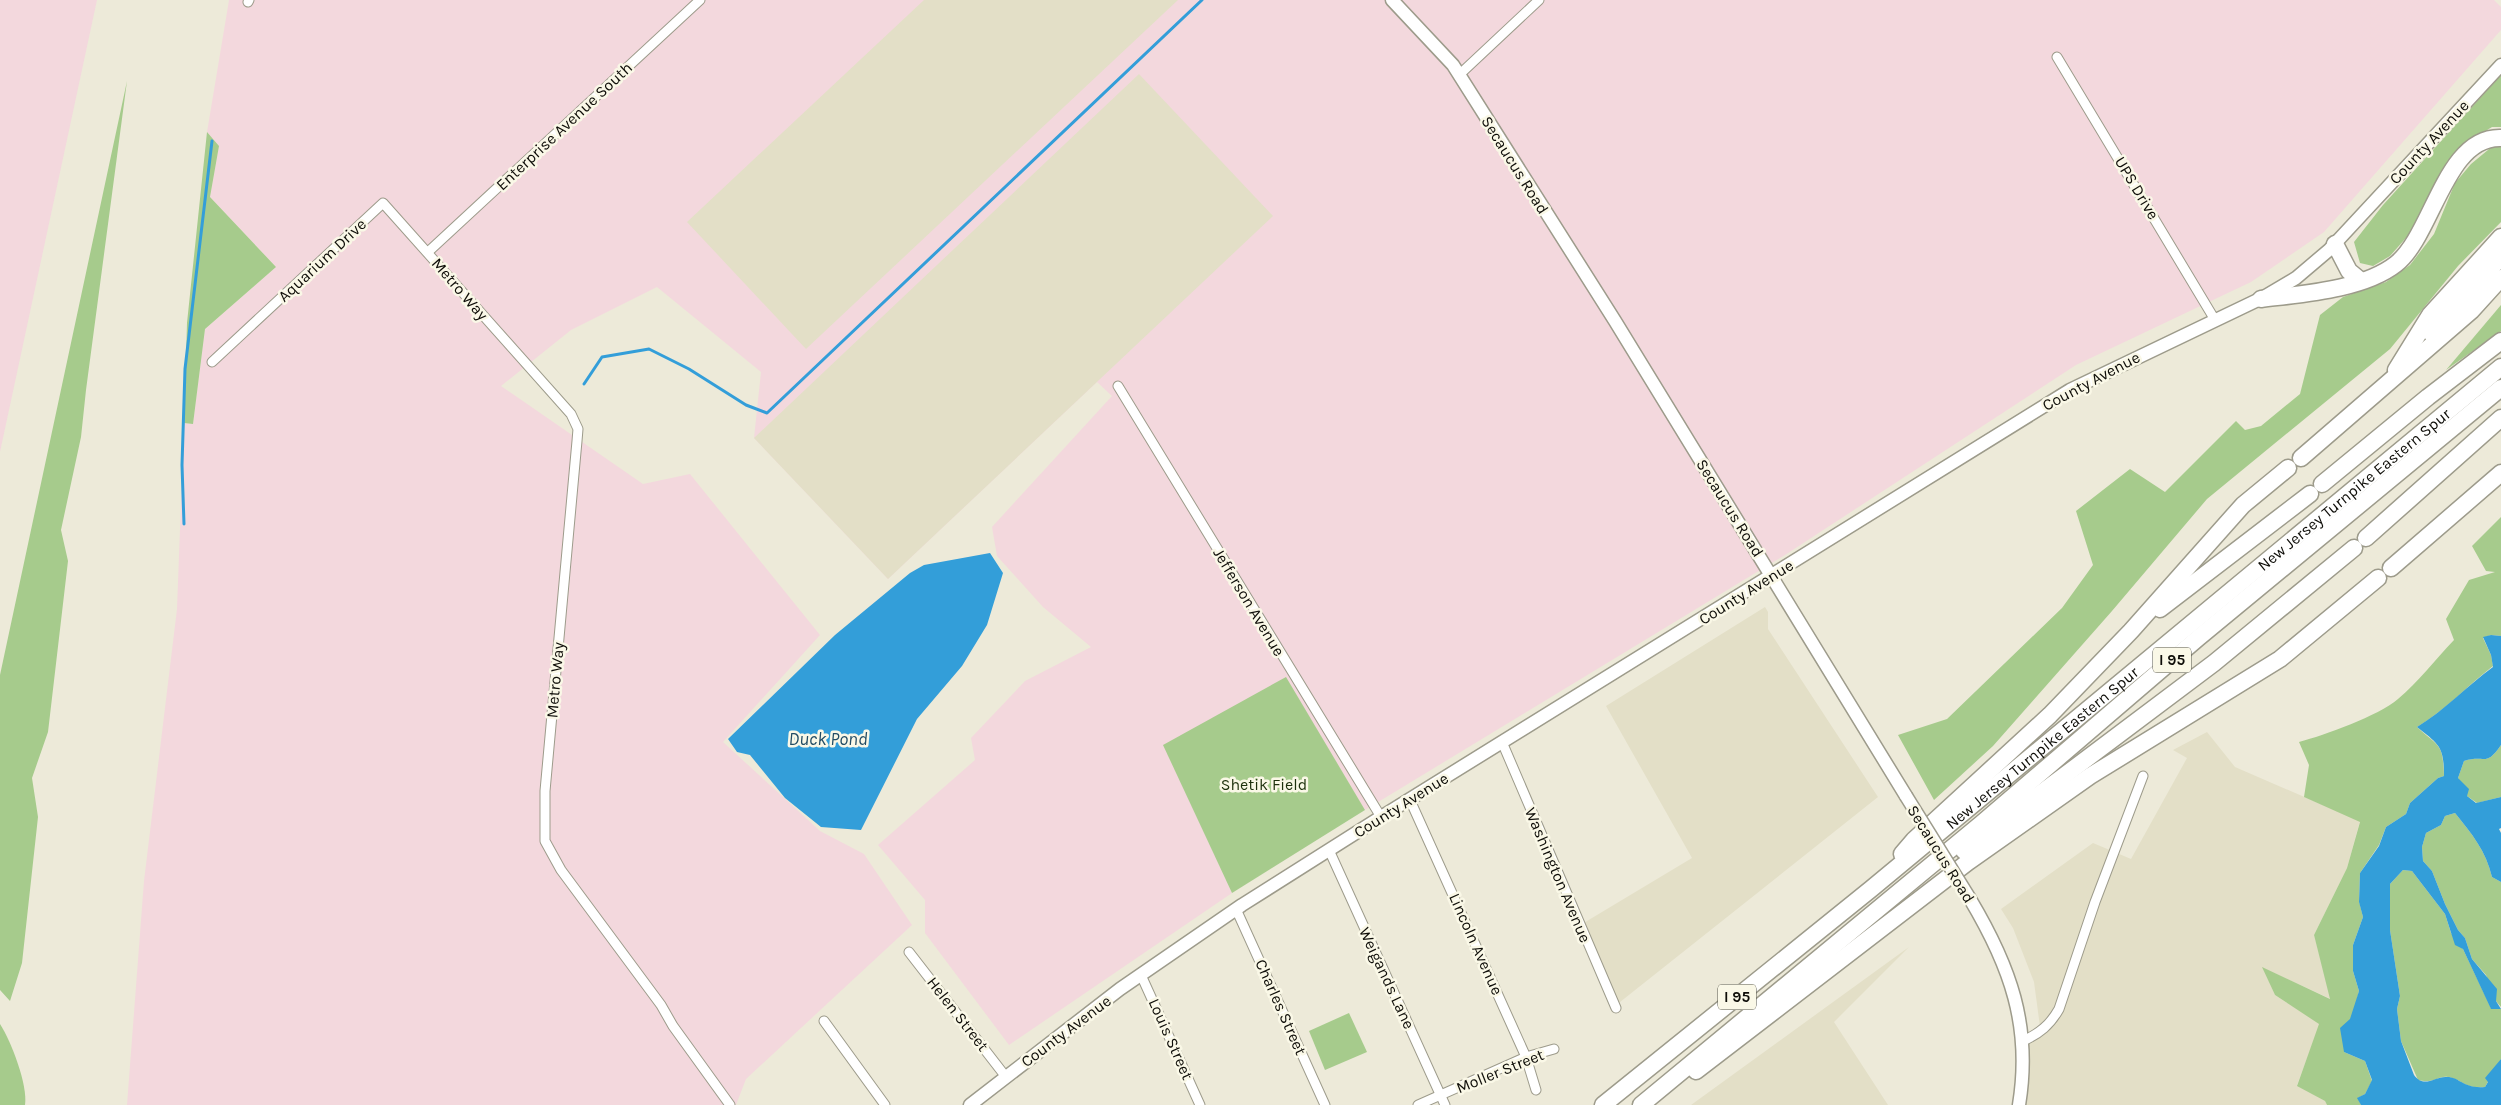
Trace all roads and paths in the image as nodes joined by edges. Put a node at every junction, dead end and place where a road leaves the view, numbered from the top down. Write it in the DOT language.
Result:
graph roads {
  1 [pos="700,0"];
  2 [pos="1392,0"];
  3 [pos="1539,0"];
  4 [pos="2057,57"];
  5 [pos="2501,65"];
  6 [pos="1459,75"];
  7 [pos="2501,138"];
  8 [pos="2501,237"];
  9 [pos="2335,244"];
  10 [pos="428,252"];
  11 [pos="2501,257"];
  12 [pos="2501,278"];
  13 [pos="2361,281"];
  14 [pos="2261,299"];
  15 [pos="2215,320"];
  16 [pos="2501,341"];
  17 [pos="212,362"];
  18 [pos="2501,367"];
  19 [pos="2387,384"];
  20 [pos="1118,386"];
  21 [pos="2501,388"];
  22 [pos="2501,418"];
  23 [pos="2501,473"];
  24 [pos="1772,576"];
  25 [pos="2131,632"];
  26 [pos="1502,742"];
  27 [pos="2143,776"];
  28 [pos="1410,800"];
  29 [pos="1382,817"];
  30 [pos="1329,850"];
  31 [pos="1871,890"];
  32 [pos="1236,909"];
  33 [pos="1847,934"];
  34 [pos="909,952"];
  35 [pos="1141,975"];
  36 [pos="1616,1008"];
  37 [pos="824,1021"];
  38 [pos="2023,1041"];
  39 [pos="1554,1049"];
  40 [pos="1526,1057"];
  41 [pos="1006,1077"];
  42 [pos="1536,1090"];
  43 [pos="1441,1095"];
  44 [pos="1642,1104"];
  45 [pos="730,1105"];
  46 [pos="885,1105"];
  47 [pos="970,1105"];
  48 [pos="1200,1105"];
  49 [pos="1325,1105"];
  50 [pos="1418,1105"];
  51 [pos="1445,1105"];
  52 [pos="1603,1105"];
  53 [pos="2019,1105"];
  1 -- 10 [label="street, Enterprise Avenue South"];
  2 -- 6 [label="main road, Secaucus Road"];
  3 -- 6 [label="street"];
  4 -- 15 [label="street, UPS Drive"];
  5 -- 9 [label="main road, County Avenue"];
  6 -- 24 [label="main road, Secaucus Road"];
  7 -- 13 [label="highway"];
  8 -- 19 [label="highway"];
  9 -- 13 [label="highway"];
  9 -- 14 [label="main road, County Avenue"];
  10 -- 17 [label="street, Aquarium Drive"];
  10 -- 45 [label="street, Metro Way"];
  11 -- 19 [label="highway"];
  12 -- 19 [label="highway"];
  13 -- 14 [label="highway"];
  14 -- 15 [label="main road, County Avenue"];
  15 -- 24 [label="main road, County Avenue"];
  16 -- 25 [label="highway"];
  18 -- 31 [label="highway, New Jersey Turnpike Eastern Spur / I 95"];
  19 -- 25 [label="highway"];
  20 -- 29 [label="street, Jefferson Avenue"];
  21 -- 33 [label="highway, New Jersey Turnpike Eastern Spur / I 95"];
  22 -- 33 [label="highway"];
  23 -- 44 [label="highway"];
  24 -- 26 [label="main road, County Avenue"];
  24 -- 38 [label="main road, Secaucus Road, bridge"];
  25 -- 31 [label="highway"];
  26 -- 28 [label="main road, County Avenue"];
  26 -- 36 [label="street, Washington Avenue"];
  27 -- 38 [label="street"];
  28 -- 29 [label="main road, County Avenue"];
  28 -- 40 [label="street, Lincoln Avenue"];
  29 -- 30 [label="main road, County Avenue"];
  30 -- 32 [label="main road, County Avenue"];
  30 -- 43 [label="street, Weigands Lane"];
  31 -- 52 [label="highway, New Jersey Turnpike Eastern Spur / I 95"];
  32 -- 35 [label="main road, County Avenue"];
  32 -- 49 [label="street, Charles Street"];
  33 -- 44 [label="highway, New Jersey Turnpike Eastern Spur / I 95"];
  34 -- 41 [label="street, Helen Street"];
  35 -- 41 [label="main road, County Avenue"];
  35 -- 48 [label="street, Louis Street"];
  37 -- 46 [label="street"];
  38 -- 53 [label="main road, Secaucus Road"];
  39 -- 40 [label="street, Moller Street"];
  40 -- 42 [label="street, Lincoln Avenue"];
  40 -- 43 [label="street, Moller Street"];
  41 -- 47 [label="main road, County Avenue"];
  43 -- 50 [label="street, Moller Street"];
  43 -- 51 [label="street, Weigands Lane"];
}
